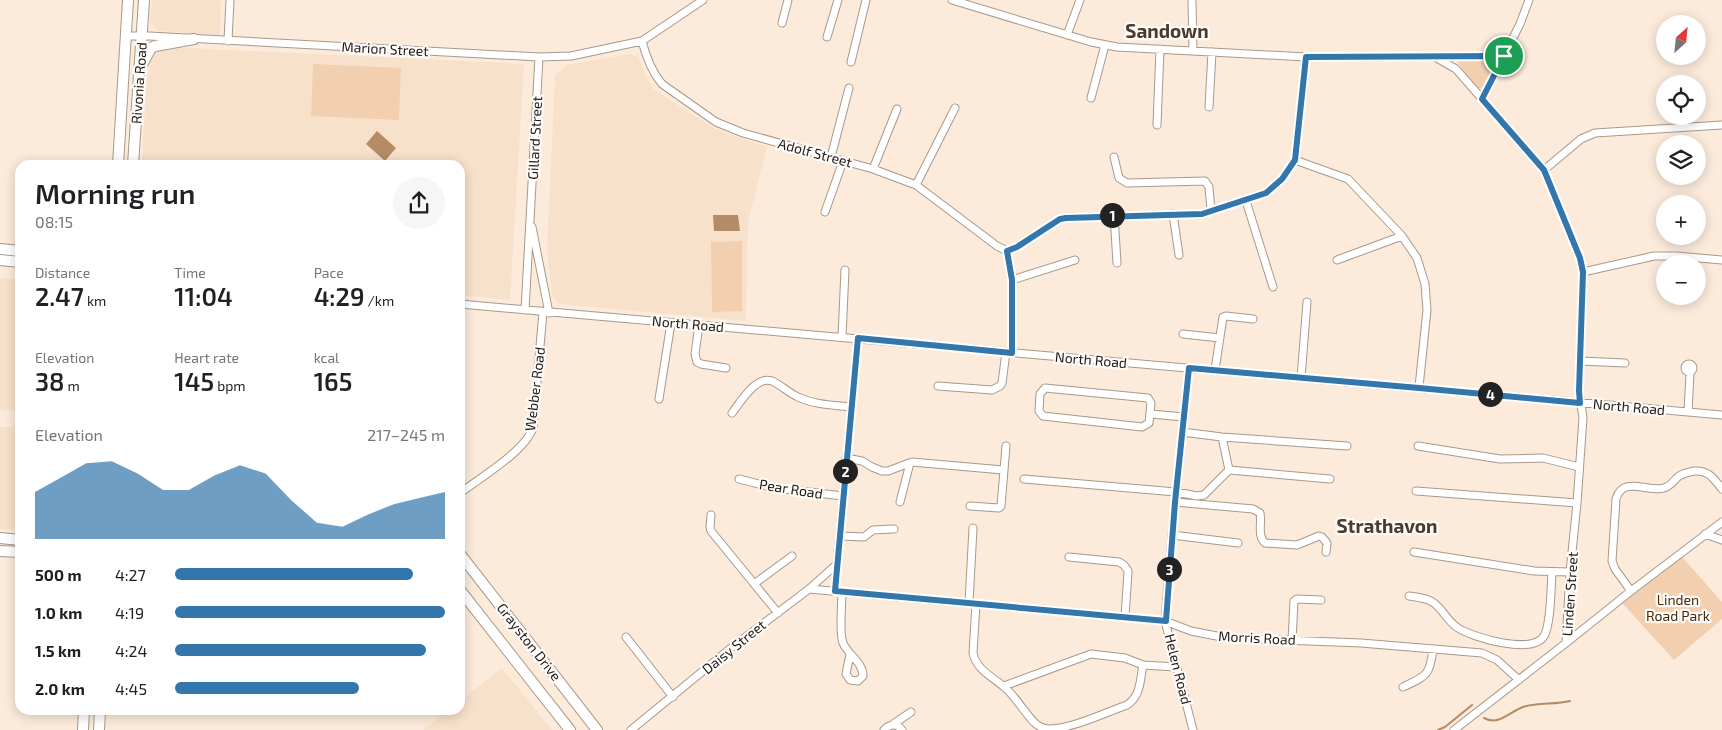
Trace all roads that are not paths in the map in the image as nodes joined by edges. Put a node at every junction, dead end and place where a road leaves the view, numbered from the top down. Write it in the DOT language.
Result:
graph roads {
  1 [pos="128,0"];
  2 [pos="144,0"];
  3 [pos="230,0"];
  4 [pos="703,0"];
  5 [pos="788,0"];
  6 [pos="838,0"];
  7 [pos="866,0"];
  8 [pos="952,0"];
  9 [pos="1080,0"];
  10 [pos="1529,0"];
  11 [pos="1192,2"];
  12 [pos="782,23"];
  13 [pos="1067,35"];
  14 [pos="126,36"];
  15 [pos="142,36"];
  16 [pos="827,37"];
  17 [pos="194,39"];
  18 [pos="228,41"];
  19 [pos="642,41"];
  20 [pos="1105,45"];
  21 [pos="1160,49"];
  22 [pos="1193,51"];
  23 [pos="1212,52"];
  24 [pos="1504,56"];
  25 [pos="539,57"];
  26 [pos="1306,57"];
  27 [pos="1435,57"];
  28 [pos="851,62"];
  29 [pos="140,69"];
  30 [pos="849,88"];
  31 [pos="1091,98"];
  32 [pos="1482,99"];
  33 [pos="1209,107"];
  34 [pos="955,108"];
  35 [pos="897,109"];
  36 [pos="1157,125"];
  37 [pos="1722,125"];
  38 [pos="831,156"];
  39 [pos="1114,156"];
  40 [pos="118,160"];
  41 [pos="133,160"];
  42 [pos="1295,160"];
  43 [pos="843,161"];
  44 [pos="873,169"];
  45 [pos="1544,170"];
  46 [pos="916,185"];
  47 [pos="1246,201"];
  48 [pos="1211,211"];
  49 [pos="825,212"];
  50 [pos="1173,214"];
  51 [pos="1114,215"];
  52 [pos="530,219"];
  53 [pos="1402,236"];
  54 [pos="0,250"];
  55 [pos="15,251"];
  56 [pos="1007,251"];
  57 [pos="1179,255"];
  58 [pos="0,260"];
  59 [pos="1075,260"];
  60 [pos="1337,260"];
  61 [pos="1722,260"];
  62 [pos="15,262"];
  63 [pos="1117,263"];
  64 [pos="845,270"];
  65 [pos="1583,272"];
  66 [pos="1012,280"];
  67 [pos="1273,287"];
  68 [pos="1307,302"];
  69 [pos="465,304"];
  70 [pos="526,310"];
  71 [pos="546,313"];
  72 [pos="1253,319"];
  73 [pos="671,323"];
  74 [pos="699,325"];
  75 [pos="1183,334"];
  76 [pos="842,337"];
  77 [pos="858,338"];
  78 [pos="1220,338"];
  79 [pos="1009,353"];
  80 [pos="1580,361"];
  81 [pos="1625,363"];
  82 [pos="726,368"];
  83 [pos="1189,368"];
  84 [pos="1215,370"];
  85 [pos="1690,373"];
  86 [pos="1301,378"];
  87 [pos="938,386"];
  88 [pos="1419,388"];
  89 [pos="659,399"];
  90 [pos="1580,403"];
  91 [pos="851,407"];
  92 [pos="1688,412"];
  93 [pos="732,413"];
  94 [pos="1151,414"];
  95 [pos="1722,415"];
  96 [pos="1184,417"];
  97 [pos="1182,432"];
  98 [pos="1222,437"];
  99 [pos="1006,446"];
  100 [pos="1346,446"];
  101 [pos="1418,446"];
  102 [pos="846,458"];
  103 [pos="910,463"];
  104 [pos="1579,467"];
  105 [pos="1003,470"];
  106 [pos="1229,470"];
  107 [pos="739,479"];
  108 [pos="1024,479"];
  109 [pos="1330,479"];
  110 [pos="465,489"];
  111 [pos="1722,489"];
  112 [pos="1176,492"];
  113 [pos="1416,492"];
  114 [pos="843,496"];
  115 [pos="900,502"];
  116 [pos="1175,502"];
  117 [pos="1577,503"];
  118 [pos="970,506"];
  119 [pos="711,515"];
  120 [pos="1722,522"];
  121 [pos="973,528"];
  122 [pos="894,529"];
  123 [pos="1705,534"];
  124 [pos="1172,535"];
  125 [pos="840,536"];
  126 [pos="0,538"];
  127 [pos="15,540"];
  128 [pos="1722,540"];
  129 [pos="1238,543"];
  130 [pos="0,551"];
  131 [pos="15,552"];
  132 [pos="1326,552"];
  133 [pos="1414,552"];
  134 [pos="792,556"];
  135 [pos="1069,557"];
  136 [pos="465,560"];
  137 [pos="838,564"];
  138 [pos="1552,572"];
  139 [pos="1570,572"];
  140 [pos="754,584"];
  141 [pos="809,589"];
  142 [pos="1630,590"];
  143 [pos="838,591"];
  144 [pos="465,596"];
  145 [pos="1409,596"];
  146 [pos="1321,600"];
  147 [pos="973,604"];
  148 [pos="778,613"];
  149 [pos="1125,617"];
  150 [pos="1166,621"];
  151 [pos="626,637"];
  152 [pos="1292,641"];
  153 [pos="1566,643"];
  154 [pos="1433,649"];
  155 [pos="850,654"];
  156 [pos="1142,665"];
  157 [pos="1176,667"];
  158 [pos="1518,680"];
  159 [pos="1004,686"];
  160 [pos="1403,687"];
  161 [pos="673,697"];
  162 [pos="911,712"];
  163 [pos="84,715"];
  164 [pos="100,715"];
  165 [pos="892,725"];
  166 [pos="83,730"];
  167 [pos="99,730"];
  168 [pos="570,730"];
  169 [pos="597,730"];
  170 [pos="631,730"];
  171 [pos="884,730"];
  172 [pos="902,730"];
  173 [pos="1194,730"];
  174 [pos="1454,730"];
  1 -- 14 [label="main road, Rivonia Road"];
  2 -- 15 [label="main road, Rivonia Road"];
  3 -- 18 [label="street"];
  4 -- 19 [label="street"];
  5 -- 12 [label="street"];
  6 -- 16 [label="street"];
  7 -- 28 [label="street"];
  8 -- 13 [label="street"];
  9 -- 13 [label="street"];
  10 -- 24 [label="street"];
  11 -- 22 [label="street"];
  13 -- 20 [label="street"];
  14 -- 15 [label="street, Marion Street"];
  14 -- 40 [label="main road, Rivonia Road"];
  15 -- 17 [label="street, Marion Street"];
  15 -- 29 [label="main road, Rivonia Road"];
  17 -- 18 [label="street, Marion Street"];
  17 -- 29 [label="main road"];
  18 -- 25 [label="street, Marion Street"];
  19 -- 25 [label="street, Marion Street"];
  19 -- 38 [label="street, Adolf Street"];
  20 -- 21 [label="street"];
  20 -- 31 [label="street"];
  21 -- 22 [label="street"];
  21 -- 36 [label="street"];
  22 -- 23 [label="street"];
  23 -- 26 [label="street"];
  23 -- 33 [label="street"];
  24 -- 27 [label="street"];
  24 -- 32 [label="street"];
  25 -- 52 [label="street, Gillard Street"];
  26 -- 27 [label="street"];
  26 -- 42 [label="street"];
  27 -- 32 [label="street, Linden Street"];
  29 -- 41 [label="main road, Rivonia Road"];
  30 -- 38 [label="street"];
  32 -- 45 [label="street, Linden Street"];
  34 -- 46 [label="street"];
  35 -- 44 [label="street"];
  37 -- 45 [label="street"];
  38 -- 43 [label="street, Adolf Street"];
  39 -- 48 [label="street"];
  42 -- 47 [label="street"];
  42 -- 53 [label="street"];
  43 -- 44 [label="street, Adolf Street"];
  43 -- 49 [label="street"];
  44 -- 46 [label="street, Adolf Street"];
  45 -- 65 [label="street, Linden Street"];
  46 -- 56 [label="street, Adolf Street"];
  47 -- 48 [label="street"];
  47 -- 67 [label="street"];
  48 -- 50 [label="street"];
  50 -- 51 [label="street"];
  50 -- 57 [label="street"];
  51 -- 56 [label="street"];
  51 -- 63 [label="street"];
  52 -- 70 [label="street, Gillard Street"];
  52 -- 71 [label="street, Gillard Street"];
  53 -- 60 [label="street"];
  53 -- 88 [label="street"];
  54 -- 55 [label="main road"];
  56 -- 66 [label="street"];
  58 -- 62 [label="main road"];
  59 -- 66 [label="street"];
  61 -- 65 [label="street"];
  64 -- 76 [label="street"];
  65 -- 80 [label="street, Linden Street"];
  66 -- 79 [label="street"];
  68 -- 86 [label="street"];
  69 -- 70 [label="street, North Road"];
  70 -- 71 [label="street, North Road"];
  71 -- 73 [label="street, North Road"];
  71 -- 110 [label="street, Webber Road"];
  72 -- 78 [label="street"];
  73 -- 74 [label="street, North Road"];
  73 -- 89 [label="street"];
  74 -- 76 [label="street, North Road"];
  74 -- 82 [label="street"];
  75 -- 78 [label="street"];
  76 -- 77 [label="street, North Road"];
  77 -- 79 [label="street, North Road"];
  77 -- 91 [label="street"];
  78 -- 84 [label="street"];
  79 -- 83 [label="street, North Road"];
  79 -- 87 [label="street"];
  80 -- 81 [label="street"];
  80 -- 90 [label="street, Linden Street"];
  83 -- 84 [label="street, North Road"];
  83 -- 96 [label="street, Helen Road"];
  84 -- 86 [label="street, North Road"];
  85 -- 92 [label="street"];
  86 -- 88 [label="street, North Road"];
  88 -- 90 [label="street, North Road"];
  90 -- 92 [label="street, North Road"];
  90 -- 104 [label="street, Linden Street"];
  91 -- 93 [label="street"];
  91 -- 102 [label="street"];
  92 -- 95 [label="street, North Road"];
  94 -- 94 [label="street"];
  94 -- 96 [label="street"];
  96 -- 97 [label="street, Helen Road"];
  97 -- 98 [label="street"];
  97 -- 112 [label="street, Helen Road"];
  98 -- 100 [label="street"];
  98 -- 106 [label="street"];
  99 -- 105 [label="street"];
  101 -- 104 [label="street"];
  102 -- 103 [label="street"];
  102 -- 114 [label="street"];
  103 -- 105 [label="street"];
  103 -- 115 [label="street"];
  104 -- 117 [label="street, Linden Street"];
  105 -- 118 [label="street"];
  106 -- 109 [label="street"];
  106 -- 112 [label="street"];
  107 -- 114 [label="street, Pear Road"];
  108 -- 112 [label="street"];
  111 -- 142 [label="street"];
  112 -- 116 [label="street, Helen Road"];
  113 -- 117 [label="street"];
  114 -- 125 [label="street"];
  116 -- 124 [label="street, Helen Road"];
  116 -- 132 [label="street"];
  117 -- 139 [label="street, Linden Street"];
  119 -- 140 [label="street"];
  120 -- 123 [label="street"];
  121 -- 147 [label="street"];
  122 -- 125 [label="street"];
  123 -- 128 [label="street"];
  123 -- 142 [label="street"];
  124 -- 129 [label="street"];
  124 -- 150 [label="street, Helen Road"];
  125 -- 137 [label="street"];
  126 -- 127 [label="main road"];
  130 -- 131 [label="main road"];
  133 -- 138 [label="street"];
  134 -- 140 [label="street"];
  135 -- 149 [label="street"];
  136 -- 169 [label="main road, Grayston Drive"];
  137 -- 141 [label="street, Daisy Street"];
  137 -- 143 [label="street"];
  138 -- 139 [label="street"];
  138 -- 145 [label="street"];
  139 -- 153 [label="street, Linden Street"];
  140 -- 148 [label="street"];
  141 -- 143 [label="street, Morris Road"];
  141 -- 148 [label="street, Daisy Street"];
  142 -- 153 [label="street"];
  143 -- 147 [label="street, Morris Road"];
  143 -- 155 [label="street"];
  144 -- 168 [label="main road, Grayston Drive"];
  146 -- 152 [label="street"];
  147 -- 149 [label="street, Morris Road"];
  147 -- 159 [label="street"];
  148 -- 161 [label="street, Daisy Street"];
  149 -- 150 [label="street, Morris Road"];
  150 -- 152 [label="street, Morris Road"];
  150 -- 157 [label="street, Helen Road"];
  151 -- 161 [label="street"];
  152 -- 154 [label="street, Morris Road"];
  153 -- 158 [label="street, Linden Street"];
  154 -- 158 [label="street, Morris Road"];
  154 -- 160 [label="street"];
  156 -- 157 [label="street"];
  156 -- 159 [label="street"];
  156 -- 159 [label="street"];
  157 -- 173 [label="street, Helen Road"];
  158 -- 174 [label="street, Linden Street"];
  161 -- 170 [label="street, Daisy Street"];
  162 -- 165 [label="street"];
  163 -- 166 [label="main road"];
  164 -- 167 [label="main road"];
  165 -- 171 [label="street"];
  165 -- 172 [label="street"];
}
